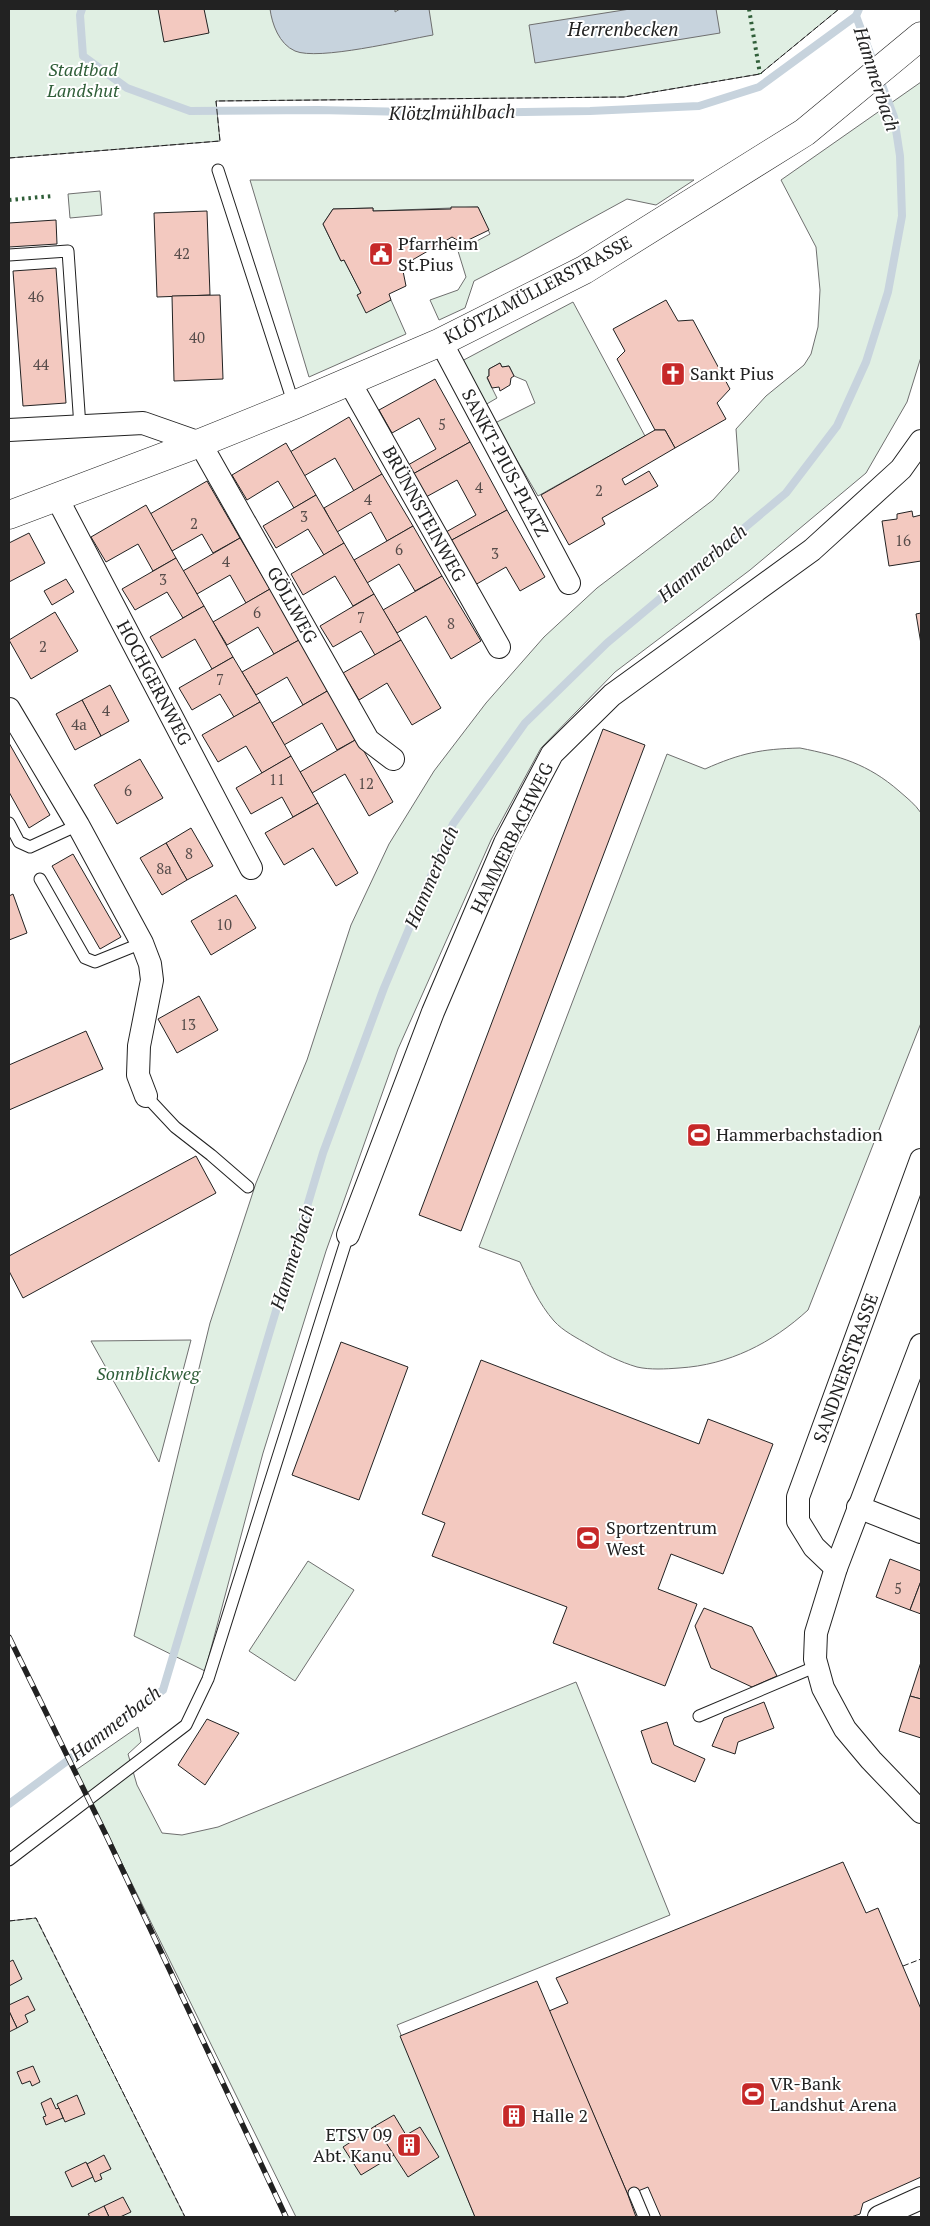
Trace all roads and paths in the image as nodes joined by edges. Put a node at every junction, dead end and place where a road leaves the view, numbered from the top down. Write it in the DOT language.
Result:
graph roads {
  1 [pos="914,42"];
  2 [pos="218,170"];
  3 [pos="9,255"];
  4 [pos="441,342"];
  5 [pos="349,381"];
  6 [pos="294,405"];
  7 [pos="80,426"];
  8 [pos="9,430"];
  9 [pos="921,440"];
  10 [pos="200,443"];
  11 [pos="57,498"];
  12 [pos="9,515"];
  13 [pos="569,584"];
  14 [pos="499,648"];
  15 [pos="9,709"];
  16 [pos="393,759"];
  17 [pos="9,823"];
  18 [pos="78,826"];
  19 [pos="251,868"];
  20 [pos="40,879"];
  21 [pos="142,943"];
  22 [pos="146,1096"];
  23 [pos="921,1160"];
  24 [pos="248,1187"];
  25 [pos="348,1235"];
  26 [pos="921,1345"];
  27 [pos="858,1506"];
  28 [pos="921,1532"];
  29 [pos="836,1568"];
  30 [pos="817,1666"];
  31 [pos="699,1716"];
  32 [pos="921,1812"];
  33 [pos="9,1860"];
  34 [pos="634,2193"];
  35 [pos="921,2198"];
  36 [pos="644,2217"];
  37 [pos="879,2217"];
  1 -- 4 [label="street, KLÖTZLMÜLLERSTRASSE"];
  2 -- 6 [label="lane"];
  3 -- 7 [label="lane"];
  4 -- 5 [label="street, KLÖTZLMÜLLERSTRASSE"];
  4 -- 13 [label="street, SANKT-PIUS-PLATZ"];
  5 -- 6 [label="street, KLÖTZLMÜLLERSTRASSE"];
  5 -- 14 [label="street, BRÜNNSTEINWEG"];
  6 -- 10 [label="street, KLÖTZLMÜLLERSTRASSE"];
  7 -- 8 [label="street"];
  7 -- 10 [label="street"];
  9 -- 25 [label="street, HAMMERBACHWEG"];
  10 -- 11 [label="street, KLÖTZLMÜLLERSTRASSE"];
  10 -- 16 [label="street, GÖLLWEG"];
  11 -- 12 [label="street, KLÖTZLMÜLLERSTRASSE"];
  11 -- 19 [label="street, HOCHGERNWEG"];
  15 -- 18 [label="street"];
  17 -- 18 [label="lane"];
  18 -- 21 [label="street"];
  20 -- 21 [label="lane"];
  21 -- 22 [label="street"];
  22 -- 24 [label="lane"];
  23 -- 29 [label="street, SANDNERSTRASSE"];
  25 -- 33 [label="lane"];
  26 -- 27 [label="street"];
  27 -- 28 [label="street"];
  27 -- 29 [label="street"];
  29 -- 30 [label="street"];
  30 -- 31 [label="lane"];
  30 -- 32 [label="street"];
  34 -- 36 [label="lane"];
  35 -- 37 [label="street"];
}
